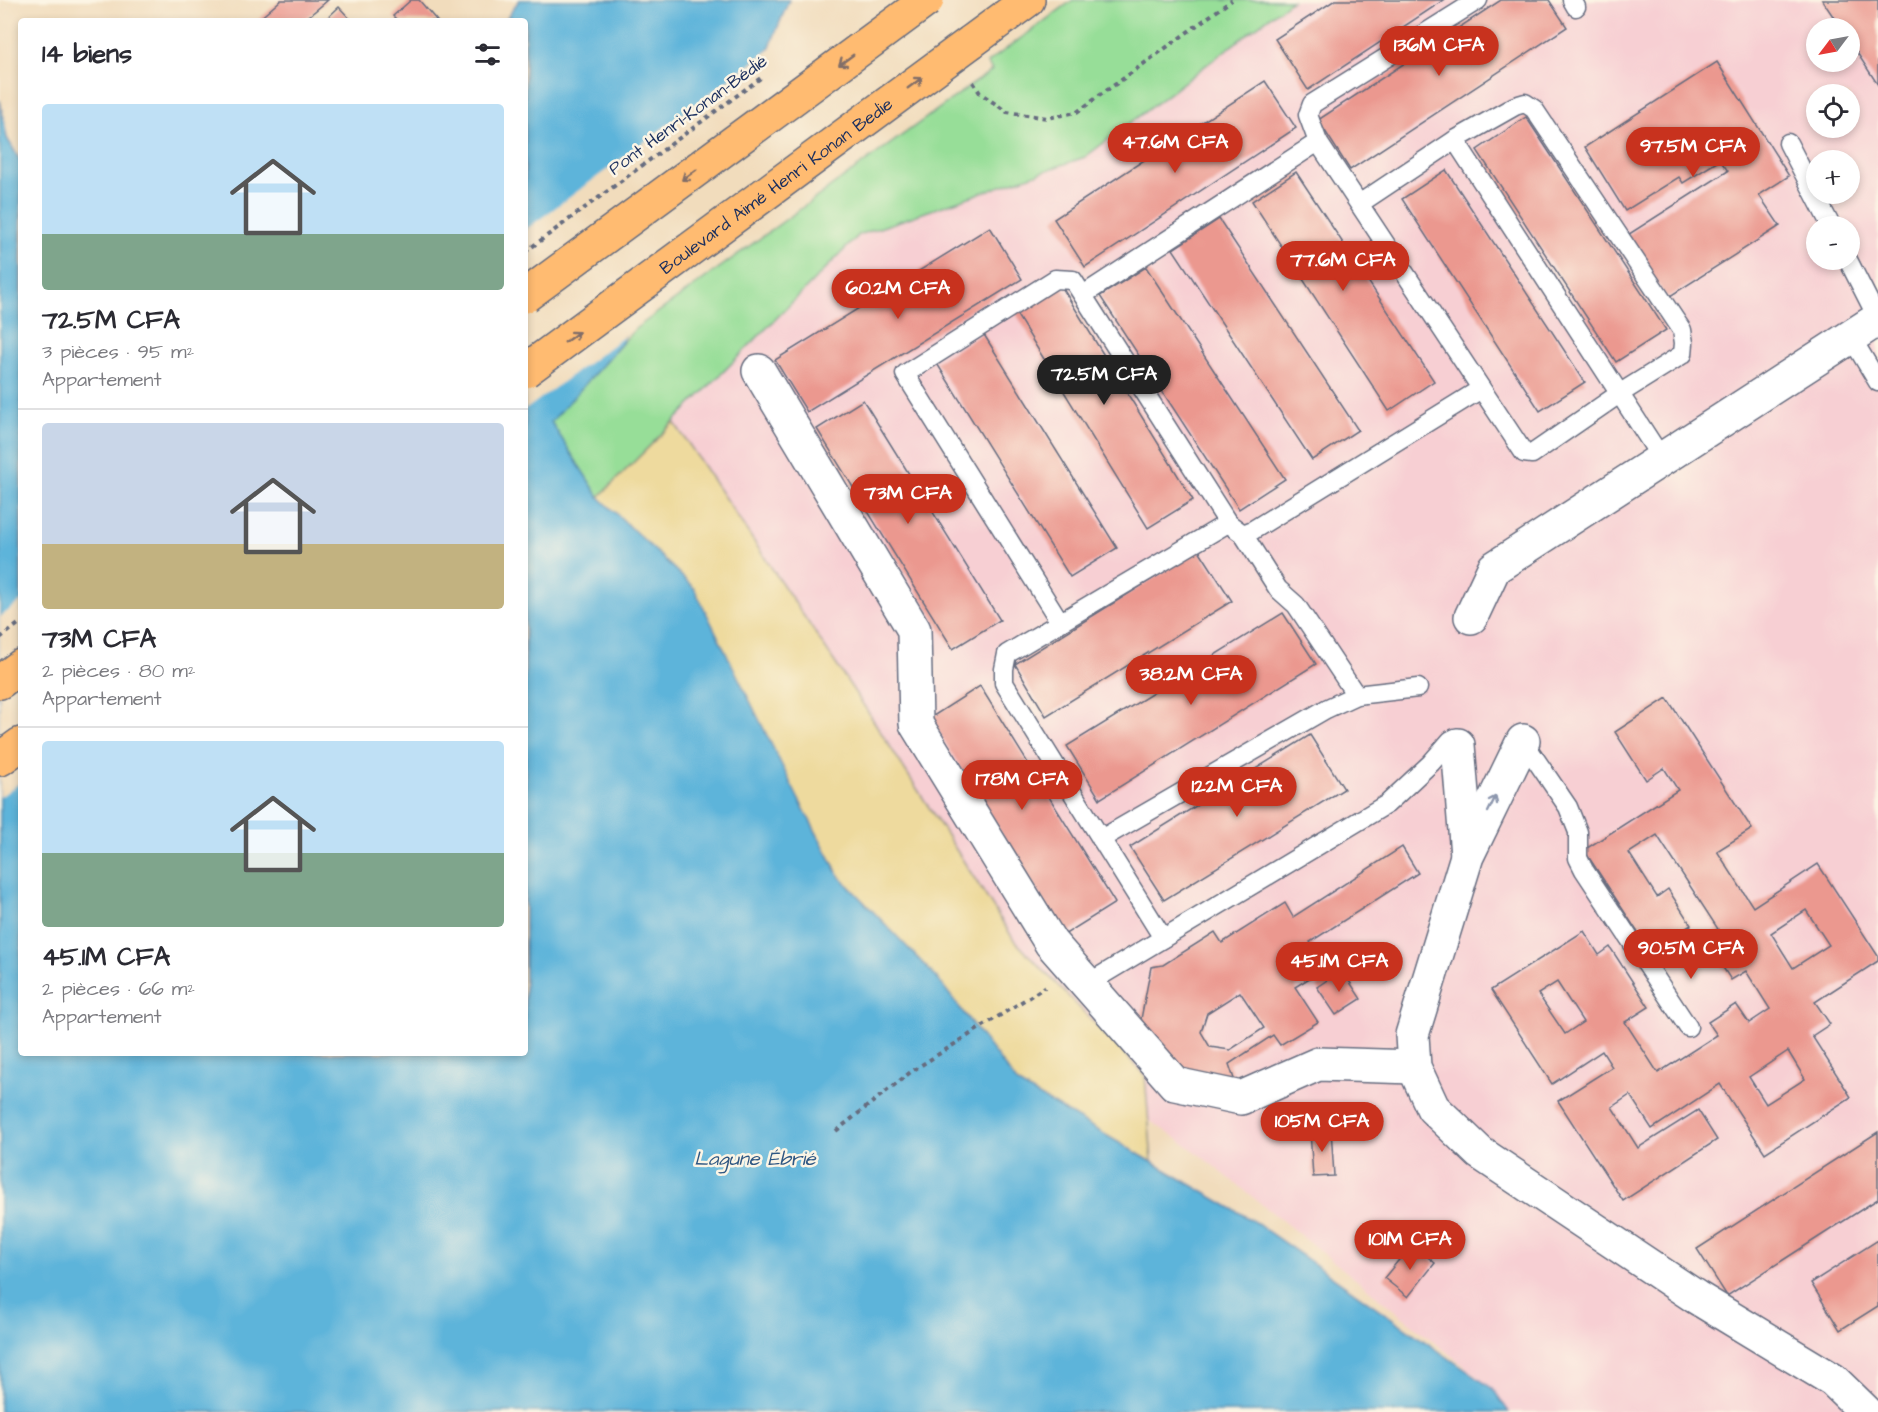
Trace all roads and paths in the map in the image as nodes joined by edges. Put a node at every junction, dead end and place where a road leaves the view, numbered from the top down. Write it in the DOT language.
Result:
graph roads {
  1 [pos="927,0"];
  2 [pos="1028,0"];
  3 [pos="1232,0"];
  4 [pos="1478,0"];
  5 [pos="762,77"];
  6 [pos="980,93"];
  7 [pos="1455,140"];
  8 [pos="1318,142"];
  9 [pos="1788,143"];
  10 [pos="1359,204"];
  11 [pos="1826,216"];
  12 [pos="528,250"];
  13 [pos="1853,270"];
  14 [pos="528,294"];
  15 [pos="1083,295"];
  16 [pos="1878,319"];
  17 [pos="1851,337"];
  18 [pos="528,369"];
  19 [pos="759,371"];
  20 [pos="1878,382"];
  21 [pos="1481,389"];
  22 [pos="1619,394"];
  23 [pos="1662,459"];
  24 [pos="1228,523"];
  25 [pos="1244,534"];
  26 [pos="1471,617"];
  27 [pos="1060,622"];
  28 [pos="18,624"];
  29 [pos="0,638"];
  30 [pos="18,668"];
  31 [pos="0,682"];
  32 [pos="1418,688"];
  33 [pos="1356,695"];
  34 [pos="1523,741"];
  35 [pos="1454,742"];
  36 [pos="18,746"];
  37 [pos="0,759"];
  38 [pos="1101,838"];
  39 [pos="1467,856"];
  40 [pos="1163,938"];
  41 [pos="1080,976"];
  42 [pos="1688,1027"];
  43 [pos="1414,1066"];
  44 [pos="837,1131"];
  45 [pos="1866,1412"];
  1 -- 14 [label="highway, one-way, bridge"];
  18 -- 2 [label="highway, Boulevard Aimé Henri Konan Bedie, one-way, bridge"];
  3 -- 6 [label="path"];
  4 -- 8 [label="lane"];
  5 -- 12 [label="path, Pont Henri-Konan-Bédié"];
  7 -- 10 [label="lane"];
  7 -- 22 [label="lane"];
  7 -- 22 [label="lane"];
  8 -- 10 [label="lane"];
  8 -- 15 [label="lane"];
  9 -- 11 [label="lane"];
  10 -- 21 [label="lane"];
  13 -- 16 [label="lane"];
  15 -- 24 [label="lane"];
  15 -- 27 [label="lane"];
  16 -- 17 [label="street"];
  17 -- 20 [label="lane"];
  17 -- 23 [label="street"];
  19 -- 41 [label="street"];
  21 -- 22 [label="lane"];
  21 -- 25 [label="lane"];
  22 -- 23 [label="lane"];
  23 -- 26 [label="street"];
  24 -- 25 [label="lane"];
  24 -- 27 [label="lane"];
  25 -- 33 [label="lane"];
  27 -- 38 [label="lane"];
  28 -- 29 [label="path"];
  30 -- 31 [label="highway"];
  32 -- 33 [label="lane"];
  33 -- 38 [label="lane"];
  39 -- 34 [label="street, one-way"];
  34 -- 42 [label="lane"];
  35 -- 39 [label="street"];
  35 -- 40 [label="lane"];
  36 -- 37 [label="highway"];
  38 -- 40 [label="lane"];
  39 -- 43 [label="street"];
  40 -- 41 [label="lane"];
  41 -- 43 [label="street"];
  41 -- 44 [label="path"];
  43 -- 45 [label="street"];
}
